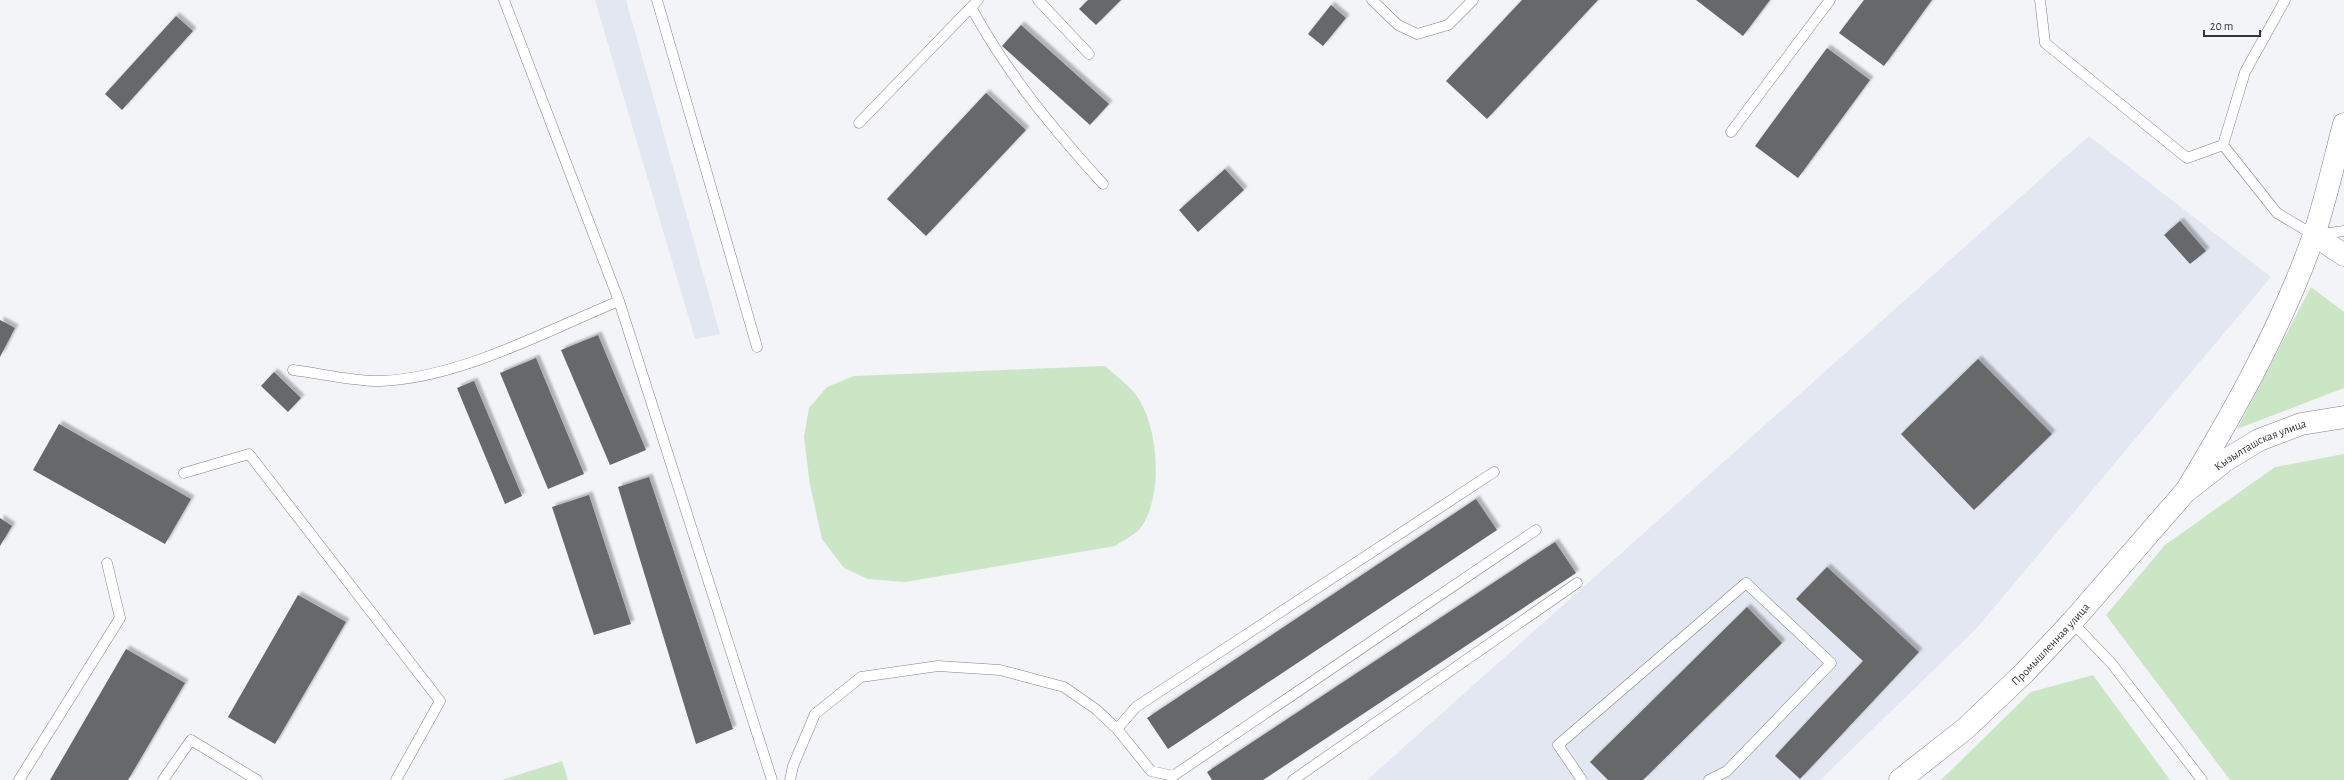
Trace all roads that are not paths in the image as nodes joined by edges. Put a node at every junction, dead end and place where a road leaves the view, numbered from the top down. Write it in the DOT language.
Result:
graph roads {
  1 [pos="504,0"];
  2 [pos="657,0"];
  3 [pos="1038,0"];
  4 [pos="1372,0"];
  5 [pos="1473,0"];
  6 [pos="1830,0"];
  7 [pos="2040,0"];
  8 [pos="2285,0"];
  9 [pos="975,4"];
  10 [pos="1089,54"];
  11 [pos="859,123"];
  12 [pos="2344,124"];
  13 [pos="1731,132"];
  14 [pos="2223,145"];
  15 [pos="1103,184"];
  16 [pos="2344,231"];
  17 [pos="2314,235"];
  18 [pos="2344,255"];
  19 [pos="619,300"];
  20 [pos="757,347"];
  21 [pos="293,370"];
  22 [pos="2344,417"];
  23 [pos="1494,472"];
  24 [pos="184,473"];
  25 [pos="2185,492"];
  26 [pos="1536,530"];
  27 [pos="107,563"];
  28 [pos="1577,583"];
  29 [pos="2072,622"];
  30 [pos="1117,730"];
  31 [pos="1176,778"];
  32 [pos="19,780"];
  33 [pos="163,780"];
  34 [pos="257,780"];
  35 [pos="396,780"];
  36 [pos="772,780"];
  37 [pos="790,780"];
  38 [pos="1293,780"];
  39 [pos="1582,780"];
  40 [pos="1709,780"];
  41 [pos="1900,780"];
  42 [pos="2202,780"];
  1 -- 19 [label="lane"];
  2 -- 20 [label="lane"];
  3 -- 10 [label="lane"];
  4 -- 5 [label="lane"];
  6 -- 13 [label="lane"];
  7 -- 14 [label="lane"];
  8 -- 14 [label="lane"];
  9 -- 11 [label="lane"];
  9 -- 15 [label="lane"];
  12 -- 17 [label="main road"];
  14 -- 17 [label="lane"];
  16 -- 17 [label="lane"];
  17 -- 18 [label="main road"];
  17 -- 25 [label="main road"];
  19 -- 21 [label="lane"];
  19 -- 36 [label="lane"];
  22 -- 25 [label="main road, Кызылташская улица"];
  23 -- 30 [label="lane"];
  24 -- 35 [label="lane"];
  25 -- 29 [label="main road, Промышленная улица"];
  26 -- 31 [label="lane"];
  27 -- 32 [label="lane"];
  28 -- 38 [label="lane"];
  29 -- 41 [label="main road, Промышленная улица"];
  29 -- 42 [label="lane"];
  30 -- 31 [label="lane"];
  30 -- 37 [label="lane"];
  33 -- 34 [label="lane"];
  39 -- 40 [label="lane"];
}
